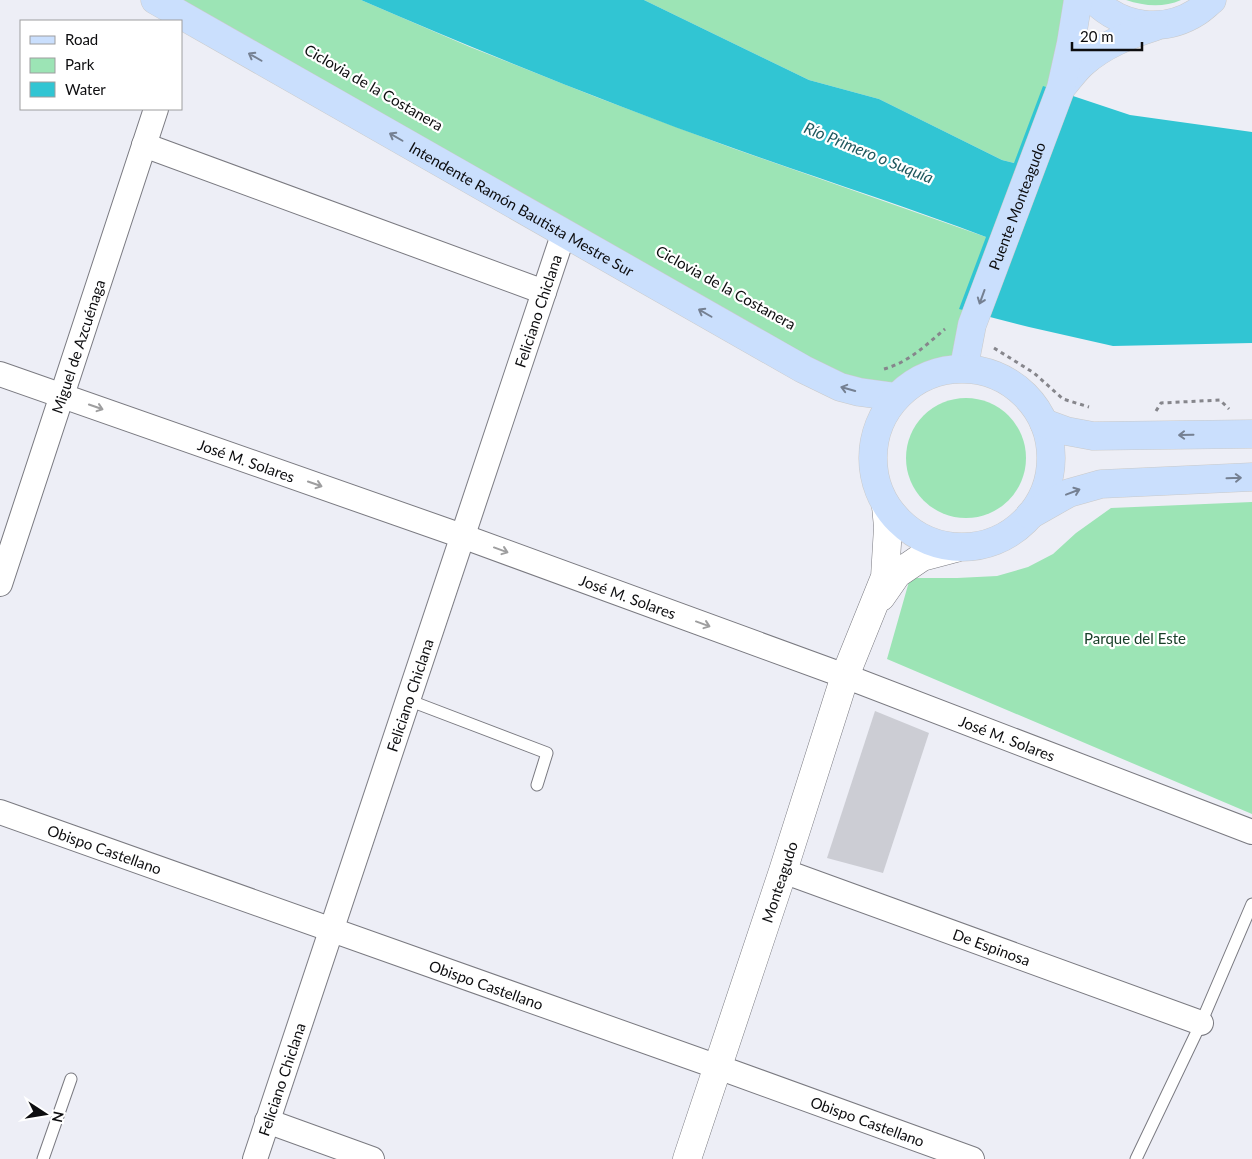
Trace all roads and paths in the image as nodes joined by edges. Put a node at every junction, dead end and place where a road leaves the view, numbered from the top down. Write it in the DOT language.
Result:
graph roads {
  1 [pos="155,0"];
  2 [pos="1078,0"];
  3 [pos="1094,0"];
  4 [pos="1212,0"];
  5 [pos="178,20"];
  6 [pos="183,24"];
  7 [pos="1158,26"];
  8 [pos="1060,88"];
  9 [pos="156,110"];
  10 [pos="144,145"];
  11 [pos="564,232"];
  12 [pos="544,292"];
  13 [pos="971,329"];
  14 [pos="964,367"];
  15 [pos="878,369"];
  16 [pos="0,374"];
  17 [pos="62,395"];
  18 [pos="896,396"];
  19 [pos="1094,408"];
  20 [pos="1237,410"];
  21 [pos="1156,412"];
  22 [pos="1044,423"];
  23 [pos="1252,434"];
  24 [pos="1252,477"];
  25 [pos="886,506"];
  26 [pos="1030,515"];
  27 [pos="462,536"];
  28 [pos="956,548"];
  29 [pos="0,584"];
  30 [pos="876,604"];
  31 [pos="845,676"];
  32 [pos="408,700"];
  33 [pos="536,785"];
  34 [pos="0,812"];
  35 [pos="1252,832"];
  36 [pos="783,871"];
  37 [pos="1252,904"];
  38 [pos="332,929"];
  39 [pos="1201,1023"];
  40 [pos="718,1067"];
  41 [pos="72,1079"];
  42 [pos="268,1121"];
  43 [pos="43,1159"];
  44 [pos="255,1159"];
  45 [pos="372,1159"];
  46 [pos="687,1159"];
  47 [pos="972,1159"];
  48 [pos="1136,1159"];
  1 -- 5 [label="main road, Intendente Ramón Bautista Mestre Sur"];
  2 -- 8 [label="main road"];
  3 -- 7 [label="main road"];
  4 -- 7 [label="main road"];
  11 -- 6 [label="main road, Intendente Ramón Bautista Mestre Sur, one-way"];
  7 -- 8 [label="main road"];
  8 -- 13 [label="main road, Puente Monteagudo, one-way"];
  9 -- 10 [label="street, Miguel de Azcuénaga"];
  10 -- 12 [label="street"];
  10 -- 17 [label="street, Miguel de Azcuénaga"];
  11 -- 12 [label="street, Feliciano Chiclana"];
  18 -- 11 [label="main road, Intendente Ramón Bautista Mestre Sur, one-way"];
  12 -- 27 [label="street, Feliciano Chiclana"];
  13 -- 14 [label="main road"];
  13 -- 15 [label="path"];
  13 -- 19 [label="path"];
  14 -- 18 [label="main road"];
  14 -- 22 [label="main road"];
  16 -- 17 [label="street, José M. Solares"];
  17 -- 27 [label="street, José M. Solares, one-way"];
  17 -- 29 [label="street, Miguel de Azcuénaga"];
  18 -- 25 [label="main road"];
  20 -- 21 [label="path"];
  23 -- 22 [label="main road, one-way"];
  22 -- 26 [label="main road"];
  26 -- 24 [label="main road, one-way"];
  25 -- 28 [label="main road"];
  25 -- 30 [label="street, Monteagudo"];
  26 -- 28 [label="main road"];
  27 -- 31 [label="street, José M. Solares, one-way"];
  27 -- 32 [label="street, Feliciano Chiclana"];
  28 -- 30 [label="street, Monteagudo"];
  30 -- 31 [label="street, Monteagudo"];
  31 -- 35 [label="street, José M. Solares"];
  31 -- 36 [label="street, Monteagudo"];
  32 -- 33 [label="lane"];
  32 -- 38 [label="street, Feliciano Chiclana"];
  34 -- 38 [label="street, Obispo Castellano"];
  36 -- 39 [label="street, De Espinosa"];
  36 -- 40 [label="street, Monteagudo"];
  37 -- 39 [label="lane"];
  38 -- 40 [label="street, Obispo Castellano"];
  38 -- 42 [label="street, Feliciano Chiclana"];
  39 -- 48 [label="lane"];
  40 -- 46 [label="street, Monteagudo"];
  40 -- 47 [label="street, Obispo Castellano"];
  41 -- 43 [label="lane"];
  42 -- 44 [label="street, Feliciano Chiclana"];
  42 -- 45 [label="street"];
}
